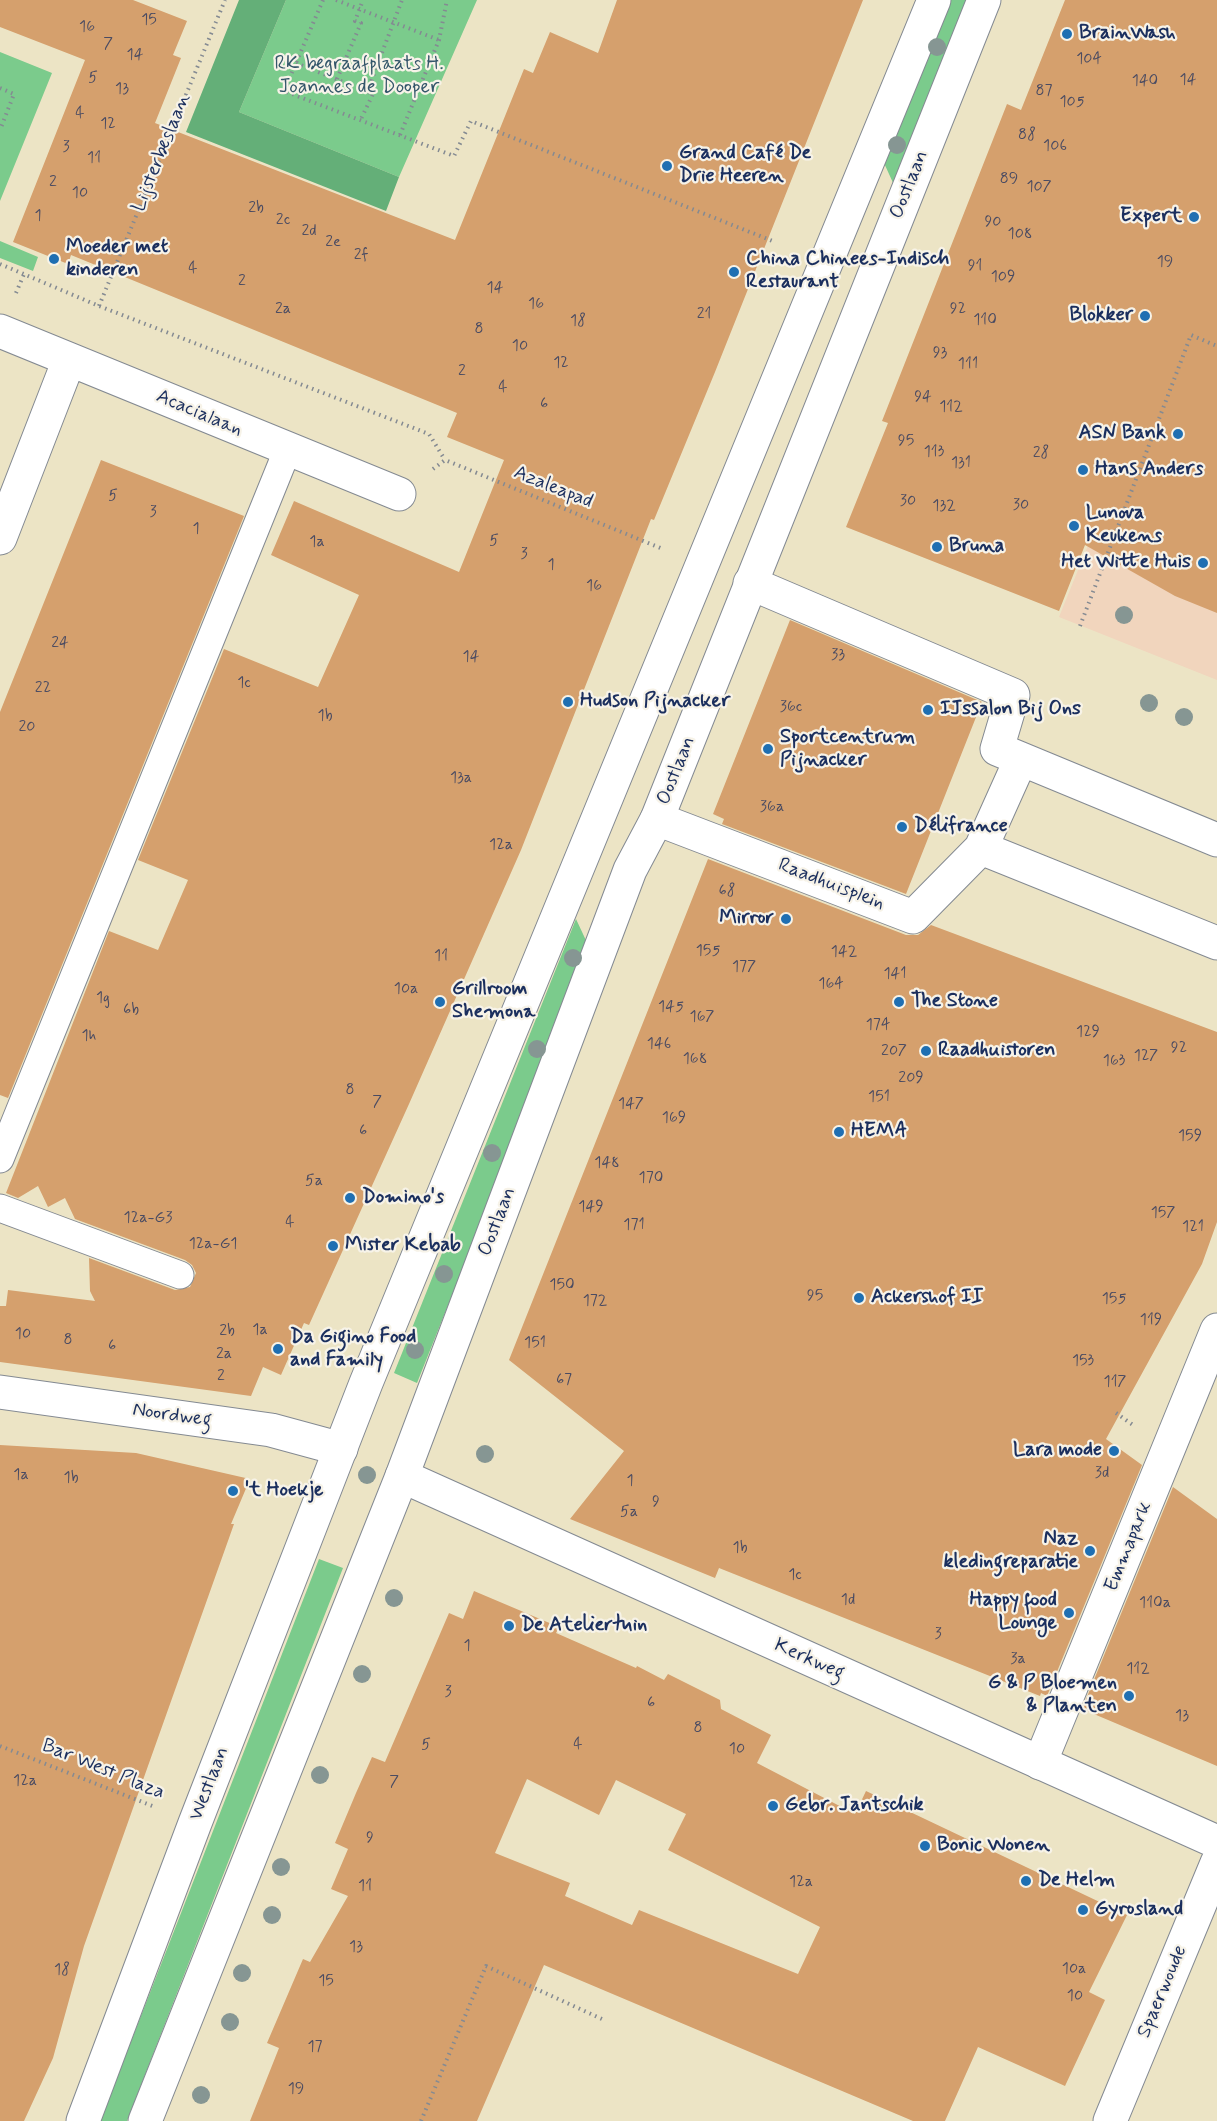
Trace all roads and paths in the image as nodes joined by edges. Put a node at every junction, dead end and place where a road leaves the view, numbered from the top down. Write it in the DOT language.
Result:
graph roads {
  1 [pos="225,0"];
  2 [pos="323,0"];
  3 [pos="336,0"];
  4 [pos="363,0"];
  5 [pos="402,0"];
  6 [pos="447,0"];
  7 [pos="934,0"];
  8 [pos="984,0"];
  9 [pos="359,8"];
  10 [pos="395,22"];
  11 [pos="439,40"];
  12 [pos="296,63"];
  13 [pos="337,80"];
  14 [pos="0,88"];
  15 [pos="367,92"];
  16 [pos="360,121"];
  17 [pos="0,130"];
  18 [pos="400,135"];
  19 [pos="775,242"];
  20 [pos="0,264"];
  21 [pos="99,306"];
  22 [pos="0,331"];
  23 [pos="1217,346"];
  24 [pos="69,360"];
  25 [pos="287,451"];
  26 [pos="445,460"];
  27 [pos="399,494"];
  28 [pos="0,538"];
  29 [pos="702,566"];
  30 [pos="750,584"];
  31 [pos="1080,626"];
  32 [pos="1021,759"];
  33 [pos="657,819"];
  34 [pos="1217,840"];
  35 [pos="981,848"];
  36 [pos="1217,943"];
  37 [pos="0,1159"];
  38 [pos="0,1208"];
  39 [pos="180,1275"];
  40 [pos="1217,1330"];
  41 [pos="0,1392"];
  42 [pos="341,1449"];
  43 [pos="402,1476"];
  44 [pos="0,1746"];
  45 [pos="1040,1763"];
  46 [pos="195,1823"];
  47 [pos="1217,1842"];
  48 [pos="1217,1863"];
  49 [pos="604,2020"];
  50 [pos="83,2121"];
  51 [pos="145,2121"];
  52 [pos="421,2121"];
  53 [pos="1110,2121"];
  1 -- 21 [label="path, Lijsterbeslaan"];
  2 -- 12 [label="path"];
  3 -- 9 [label="path"];
  4 -- 9 [label="path"];
  5 -- 10 [label="path"];
  6 -- 11 [label="path"];
  7 -- 29 [label="main road"];
  8 -- 30 [label="main road, Oostlaan"];
  9 -- 10 [label="path"];
  9 -- 13 [label="path"];
  10 -- 11 [label="path"];
  10 -- 15 [label="path"];
  11 -- 18 [label="path"];
  12 -- 13 [label="path"];
  12 -- 16 [label="path"];
  13 -- 15 [label="path"];
  14 -- 17 [label="path"];
  15 -- 16 [label="path"];
  16 -- 18 [label="path"];
  18 -- 19 [label="path"];
  20 -- 21 [label="path"];
  21 -- 26 [label="path"];
  22 -- 24 [label="main road, Acacialaan"];
  23 -- 31 [label="path"];
  24 -- 25 [label="main road, Acacialaan"];
  24 -- 28 [label="main road"];
  25 -- 27 [label="main road, Acacialaan"];
  25 -- 37 [label="lane"];
  26 -- 27 [label="path"];
  26 -- 29 [label="path, Azaleapad"];
  29 -- 42 [label="main road"];
  30 -- 32 [label="main road"];
  30 -- 33 [label="main road, Oostlaan"];
  32 -- 34 [label="main road"];
  32 -- 35 [label="main road, Raadhuisplein"];
  33 -- 35 [label="main road, Raadhuisplein"];
  33 -- 43 [label="main road, Oostlaan"];
  35 -- 36 [label="main road"];
  38 -- 39 [label="lane"];
  40 -- 45 [label="main road, Emmapark"];
  41 -- 42 [label="main road, Noordweg"];
  42 -- 46 [label="main road, Westlaan"];
  43 -- 45 [label="main road, Kerkweg"];
  43 -- 51 [label="main road"];
  44 -- 46 [label="path, Bar West Plaza"];
  45 -- 47 [label="main road, Kerkweg"];
  46 -- 50 [label="main road, Westlaan"];
  48 -- 53 [label="main road, Spaerwoude"];
  49 -- 52 [label="path"];
}
